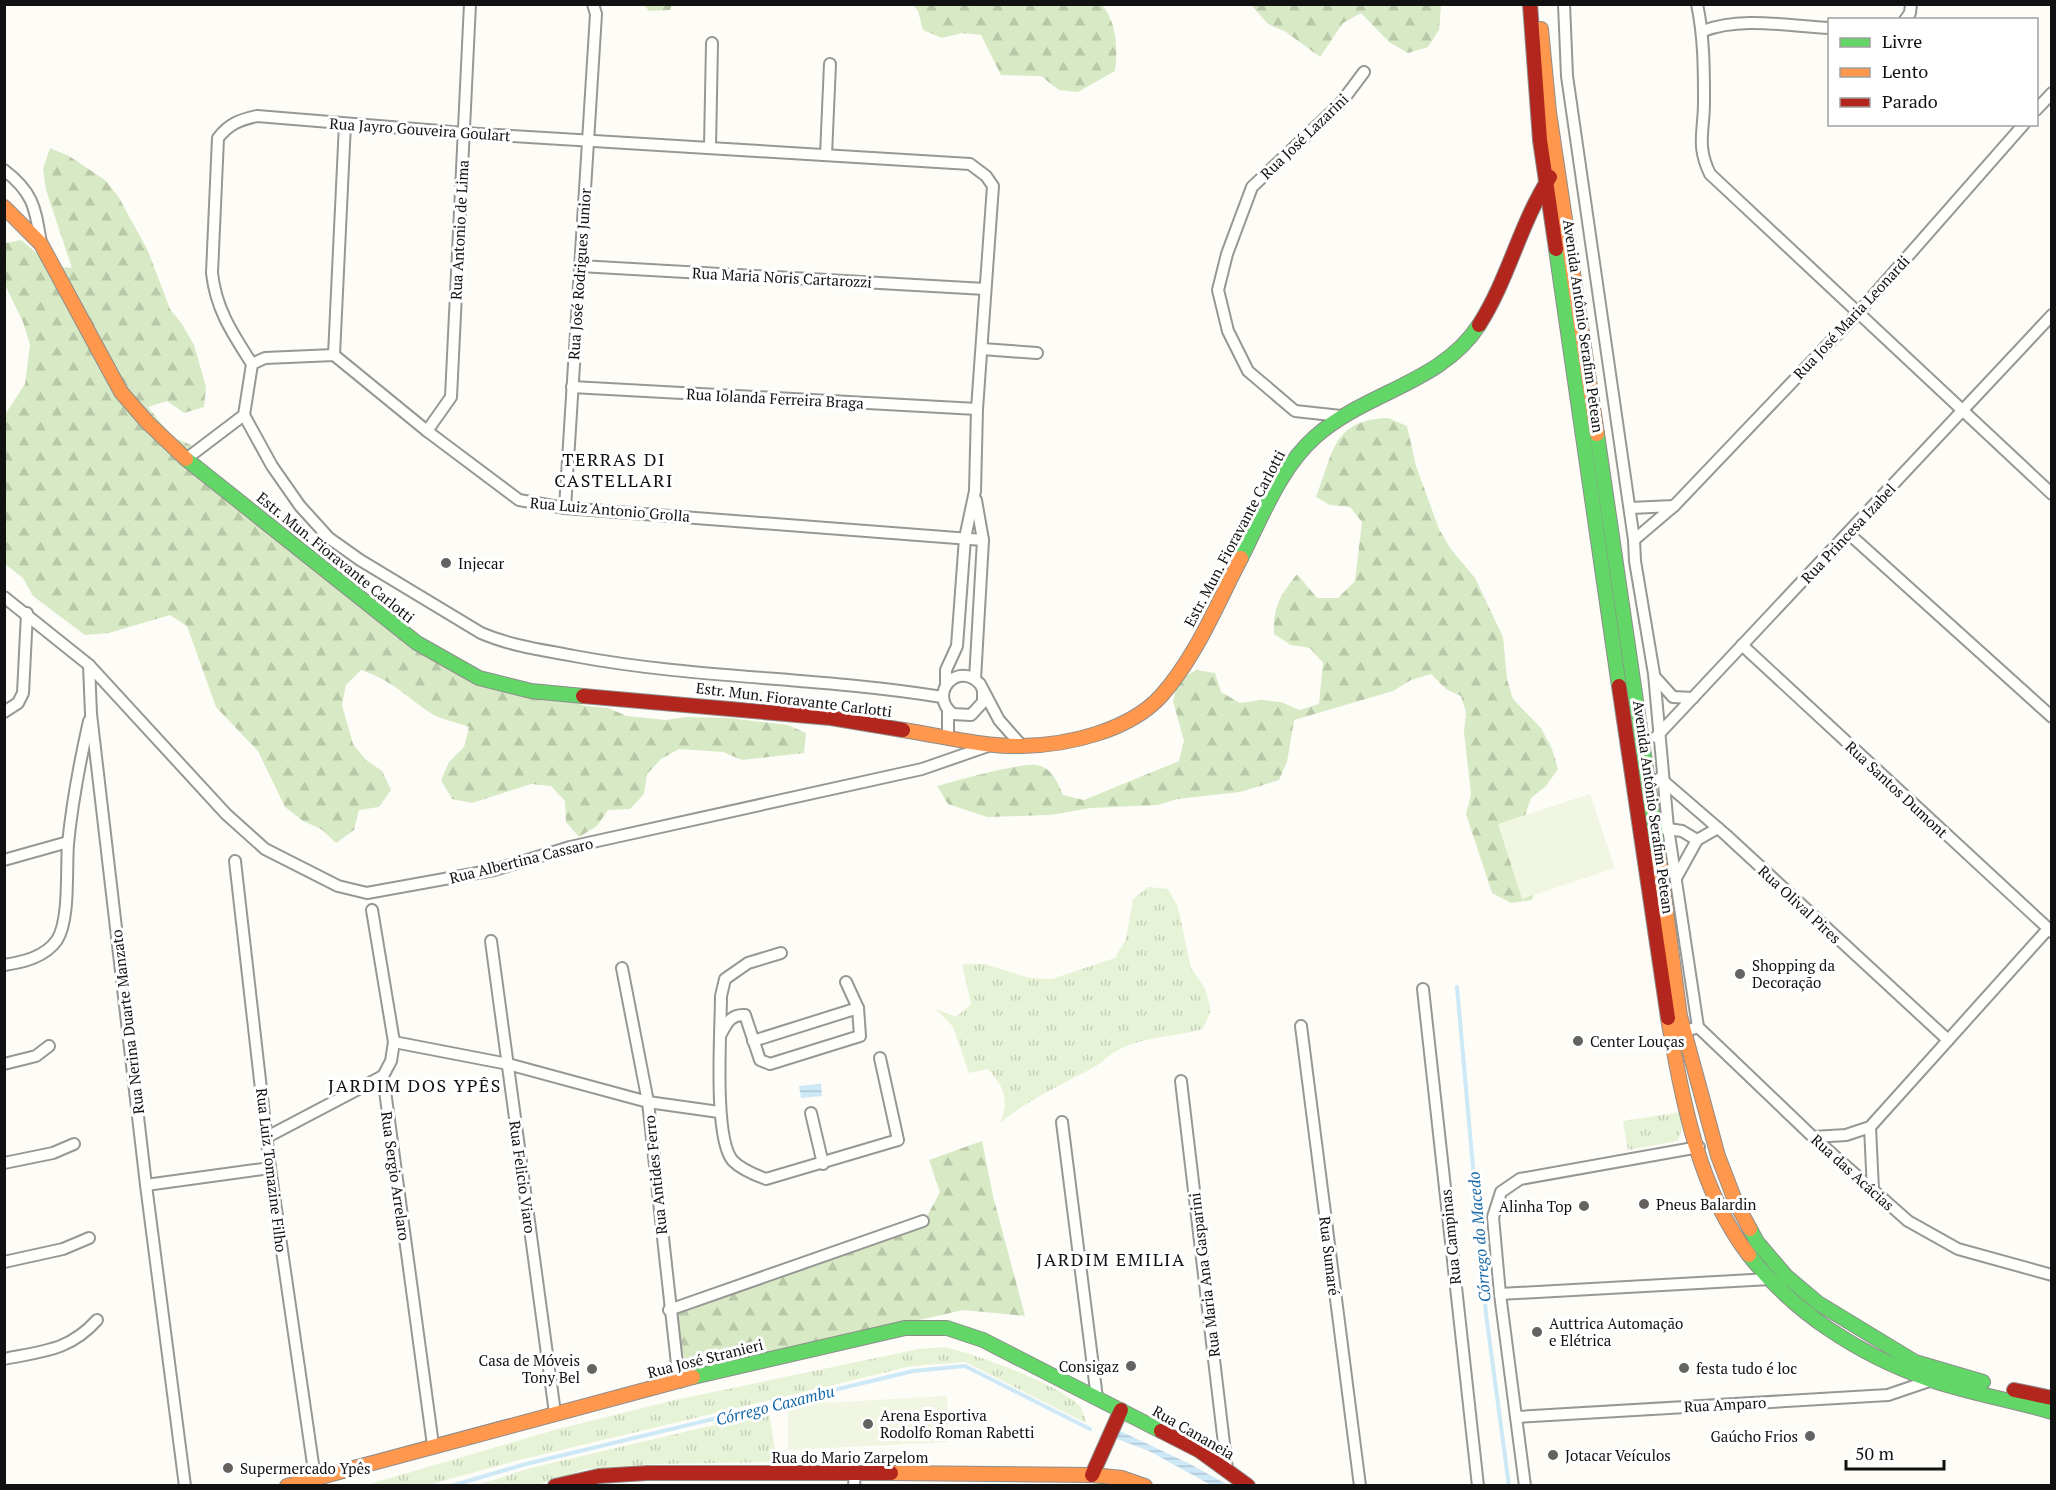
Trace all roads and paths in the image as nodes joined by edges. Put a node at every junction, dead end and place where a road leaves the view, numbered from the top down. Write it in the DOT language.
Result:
graph roads {
  1 [pos="470,4"];
  2 [pos="593,4"];
  3 [pos="1530,4"];
  4 [pos="1542,4"];
  5 [pos="1564,4"];
  6 [pos="1697,4"];
  7 [pos="1911,4"];
  8 [pos="1906,18"];
  9 [pos="1828,28"];
  10 [pos="1703,31"];
  11 [pos="712,43"];
  12 [pos="830,63"];
  13 [pos="1364,72"];
  14 [pos="2052,93"];
  15 [pos="2038,109"];
  16 [pos="345,124"];
  17 [pos="2022,126"];
  18 [pos="464,133"];
  19 [pos="588,141"];
  20 [pos="710,147"];
  21 [pos="826,155"];
  22 [pos="1557,168"];
  23 [pos="4,170"];
  24 [pos="1547,182"];
  25 [pos="4,207"];
  26 [pos="1552,219"];
  27 [pos="1524,228"];
  28 [pos="41,244"];
  29 [pos="580,266"];
  30 [pos="985,289"];
  31 [pos="1857,314"];
  32 [pos="2052,315"];
  33 [pos="982,349"];
  34 [pos="1037,353"];
  35 [pos="334,355"];
  36 [pos="252,364"];
  37 [pos="572,387"];
  38 [pos="977,409"];
  39 [pos="1963,410"];
  40 [pos="244,415"];
  41 [pos="1341,416"];
  42 [pos="427,431"];
  43 [pos="186,459"];
  44 [pos="975,491"];
  45 [pos="2052,494"];
  46 [pos="1674,506"];
  47 [pos="565,508"];
  48 [pos="1630,508"];
  49 [pos="1848,533"];
  50 [pos="965,538"];
  51 [pos="983,540"];
  52 [pos="1634,540"];
  53 [pos="4,597"];
  54 [pos="27,614"];
  55 [pos="1743,645"];
  56 [pos="89,665"];
  57 [pos="1654,674"];
  58 [pos="975,679"];
  59 [pos="946,684"];
  60 [pos="983,690"];
  61 [pos="942,698"];
  62 [pos="1693,698"];
  63 [pos="948,710"];
  64 [pos="4,712"];
  65 [pos="91,714"];
  66 [pos="2052,717"];
  67 [pos="1659,734"];
  68 [pos="948,736"];
  69 [pos="994,744"];
  70 [pos="1022,746"];
  71 [pos="1644,751"];
  72 [pos="1663,778"];
  73 [pos="1648,779"];
  74 [pos="1718,828"];
  75 [pos="1655,829"];
  76 [pos="1697,840"];
  77 [pos="69,842"];
  78 [pos="4,860"];
  79 [pos="235,861"];
  80 [pos="1676,878"];
  81 [pos="372,910"];
  82 [pos="2050,931"];
  83 [pos="491,941"];
  84 [pos="781,953"];
  85 [pos="4,965"];
  86 [pos="622,968"];
  87 [pos="846,982"];
  88 [pos="1423,989"];
  89 [pos="858,1008"];
  90 [pos="1301,1026"];
  91 [pos="1698,1027"];
  92 [pos="1683,1032"];
  93 [pos="721,1034"];
  94 [pos="1948,1040"];
  95 [pos="753,1041"];
  96 [pos="394,1042"];
  97 [pos="49,1046"];
  98 [pos="880,1058"];
  99 [pos="4,1064"];
  100 [pos="508,1064"];
  101 [pos="383,1076"];
  102 [pos="1180,1081"];
  103 [pos="648,1102"];
  104 [pos="719,1112"];
  105 [pos="811,1113"];
  106 [pos="1062,1122"];
  107 [pos="1870,1127"];
  108 [pos="267,1137"];
  109 [pos="1813,1137"];
  110 [pos="74,1144"];
  111 [pos="1698,1147"];
  112 [pos="4,1162"];
  113 [pos="823,1164"];
  114 [pos="270,1168"];
  115 [pos="146,1185"];
  116 [pos="1873,1190"];
  117 [pos="923,1221"];
  118 [pos="89,1238"];
  119 [pos="4,1262"];
  120 [pos="2052,1275"];
  121 [pos="1770,1279"];
  122 [pos="1500,1293"];
  123 [pos="669,1310"];
  124 [pos="97,1320"];
  125 [pos="4,1359"];
  126 [pos="1932,1380"];
  127 [pos="679,1382"];
  128 [pos="1098,1398"];
  129 [pos="2052,1398"];
  130 [pos="1121,1410"];
  131 [pos="2052,1412"];
  132 [pos="555,1413"];
  133 [pos="1516,1417"];
  134 [pos="433,1445"];
  135 [pos="1227,1469"];
  136 [pos="1092,1475"];
  137 [pos="315,1478"];
  138 [pos="854,1479"];
  139 [pos="185,1485"];
  140 [pos="287,1485"];
  141 [pos="555,1485"];
  142 [pos="1145,1485"];
  143 [pos="1248,1485"];
  144 [pos="1360,1485"];
  145 [pos="1478,1485"];
  146 [pos="1525,1485"];
  1 -- 18 [label="street, Rua Antonio de Lima"];
  2 -- 19 [label="street, Rua José Rodrigues Junior"];
  3 -- 24 [label="street, Avenida Antônio Serafim Petean"];
  4 -- 22 [label="street, Avenida Antônio Serafim Petean"];
  5 -- 48 [label="street, Avenida Antônio Serafim Petean"];
  6 -- 10 [label="street"];
  7 -- 8 [label="street"];
  9 -- 10 [label="street"];
  10 -- 31 [label="street"];
  11 -- 20 [label="street"];
  12 -- 21 [label="street"];
  13 -- 41 [label="street, Rua José Lazarini"];
  14 -- 15 [label="street"];
  16 -- 18 [label="street, Rua Jayro Gouveira Goulart"];
  16 -- 35 [label="street"];
  16 -- 36 [label="street, Rua Jayro Gouveira Goulart"];
  17 -- 31 [label="street, Rua José Maria Leonardi"];
  18 -- 19 [label="street, Rua Jayro Gouveira Goulart"];
  18 -- 42 [label="street, Rua Antonio de Lima"];
  19 -- 20 [label="street, Rua Jayro Gouveira Goulart"];
  19 -- 29 [label="street, Rua José Rodrigues Junior"];
  20 -- 21 [label="street, Rua Jayro Gouveira Goulart"];
  21 -- 30 [label="street, Rua Jayro Gouveira Goulart"];
  22 -- 24 [label="street, Estr. Mun. Fioravante Carlotti"];
  22 -- 71 [label="street, Avenida Antônio Serafim Petean"];
  23 -- 28 [label="street"];
  24 -- 26 [label="street, Avenida Antônio Serafim Petean"];
  24 -- 27 [label="street, Estr. Mun. Fioravante Carlotti"];
  25 -- 28 [label="street, Estr. Mun. Fioravante Carlotti"];
  26 -- 27 [label="street"];
  26 -- 75 [label="street, Avenida Antônio Serafim Petean"];
  27 -- 41 [label="street, Estr. Mun. Fioravante Carlotti"];
  28 -- 43 [label="street, Estr. Mun. Fioravante Carlotti"];
  29 -- 30 [label="street, Rua Maria Noris Cartarozzi"];
  29 -- 37 [label="street, Rua José Rodrigues Junior"];
  30 -- 33 [label="street"];
  31 -- 39 [label="street"];
  31 -- 46 [label="street, Rua José Maria Leonardi"];
  32 -- 39 [label="street, Rua Princesa Izabel"];
  33 -- 34 [label="street"];
  33 -- 38 [label="street"];
  35 -- 36 [label="street"];
  35 -- 42 [label="street, Rua Luiz Antonio Grolla"];
  36 -- 40 [label="street"];
  37 -- 38 [label="street, Rua Iolanda Ferreira Braga"];
  37 -- 47 [label="street, Rua José Rodrigues Junior"];
  38 -- 44 [label="street"];
  39 -- 45 [label="street"];
  39 -- 49 [label="street, Rua Princesa Izabel"];
  40 -- 43 [label="street"];
  40 -- 61 [label="street"];
  41 -- 70 [label="street, Estr. Mun. Fioravante Carlotti"];
  42 -- 47 [label="street, Rua Luiz Antonio Grolla"];
  43 -- 68 [label="street, Estr. Mun. Fioravante Carlotti"];
  44 -- 50 [label="street"];
  44 -- 51 [label="street"];
  46 -- 48 [label="street"];
  46 -- 52 [label="street, Rua José Maria Leonardi"];
  47 -- 50 [label="street, Rua Luiz Antonio Grolla"];
  48 -- 52 [label="street, Avenida Antônio Serafim Petean"];
  49 -- 55 [label="street, Rua Princesa Izabel"];
  49 -- 66 [label="street"];
  50 -- 51 [label="street, Rua Luiz Antonio Grolla"];
  50 -- 59 [label="street"];
  51 -- 58 [label="street"];
  52 -- 57 [label="street, Avenida Antônio Serafim Petean"];
  53 -- 54 [label="street"];
  54 -- 56 [label="street"];
  54 -- 64 [label="street"];
  55 -- 62 [label="street, Rua Princesa Izabel"];
  55 -- 82 [label="street, Rua Santos Dumont"];
  56 -- 65 [label="street, Rua Nerina Duarte Manzato"];
  56 -- 69 [label="street, Rua Albertina Cassaro"];
  57 -- 62 [label="street, Avenida Antônio Serafim Petean"];
  57 -- 67 [label="street, Avenida Antônio Serafim Petean"];
  58 -- 59 [label="street"];
  58 -- 60 [label="street"];
  59 -- 61 [label="street"];
  60 -- 63 [label="street"];
  60 -- 70 [label="street"];
  61 -- 63 [label="street"];
  62 -- 67 [label="street, Rua Princesa Izabel"];
  63 -- 68 [label="street"];
  65 -- 77 [label="street"];
  65 -- 115 [label="street, Rua Nerina Duarte Manzato"];
  67 -- 71 [label="street, Rua Princesa Izabel"];
  67 -- 72 [label="street, Avenida Antônio Serafim Petean"];
  68 -- 69 [label="street, Estr. Mun. Fioravante Carlotti"];
  69 -- 70 [label="street, Estr. Mun. Fioravante Carlotti"];
  71 -- 73 [label="street, Avenida Antônio Serafim Petean"];
  72 -- 73 [label="street"];
  72 -- 74 [label="street, Rua Olival Pires"];
  72 -- 75 [label="street, Avenida Antônio Serafim Petean"];
  73 -- 75 [label="street, Avenida Antônio Serafim Petean"];
  74 -- 76 [label="street"];
  74 -- 94 [label="street, Rua Olival Pires"];
  75 -- 76 [label="street"];
  75 -- 80 [label="street, Avenida Antônio Serafim Petean"];
  75 -- 92 [label="street, Avenida Antônio Serafim Petean"];
  75 -- 111 [label="street, Avenida Antônio Serafim Petean"];
  76 -- 80 [label="street"];
  77 -- 78 [label="street"];
  77 -- 85 [label="street"];
  79 -- 108 [label="street, Rua Luiz Tomazine Filho"];
  80 -- 91 [label="street, Avenida Antônio Serafim Petean"];
  81 -- 96 [label="street, Rua Sergio Arrelaro"];
  82 -- 94 [label="street"];
  83 -- 100 [label="street, Rua Felicio Viaro"];
  84 -- 93 [label="street"];
  86 -- 103 [label="street, Rua Antides Ferro"];
  87 -- 89 [label="street"];
  88 -- 145 [label="street, Rua Campinas"];
  89 -- 95 [label="street"];
  89 -- 95 [label="street"];
  90 -- 144 [label="street, Rua Sumaré"];
  91 -- 92 [label="street"];
  91 -- 109 [label="street, Rua das Acácias"];
  92 -- 129 [label="street, Avenida Antônio Serafim Petean"];
  93 -- 95 [label="street"];
  93 -- 104 [label="street"];
  94 -- 107 [label="street"];
  96 -- 100 [label="street"];
  96 -- 101 [label="street, Rua Sergio Arrelaro"];
  97 -- 99 [label="street"];
  98 -- 113 [label="street"];
  100 -- 103 [label="street"];
  100 -- 132 [label="street, Rua Felicio Viaro"];
  101 -- 108 [label="street"];
  101 -- 134 [label="street, Rua Sergio Arrelaro"];
  102 -- 135 [label="street, Rua Maria Ana Gasparini"];
  103 -- 104 [label="street"];
  103 -- 123 [label="street, Rua Antides Ferro"];
  104 -- 113 [label="street"];
  105 -- 113 [label="street"];
  106 -- 128 [label="street"];
  107 -- 109 [label="street"];
  107 -- 116 [label="street"];
  108 -- 114 [label="street, Rua Luiz Tomazine Filho"];
  109 -- 116 [label="street, Rua das Acácias"];
  110 -- 112 [label="street"];
  111 -- 121 [label="street, Avenida Antônio Serafim Petean"];
  111 -- 122 [label="street"];
  114 -- 115 [label="street"];
  114 -- 137 [label="street, Rua Luiz Tomazine Filho"];
  115 -- 139 [label="street, Rua Nerina Duarte Manzato"];
  116 -- 120 [label="street, Rua das Acácias"];
  117 -- 123 [label="street"];
  118 -- 119 [label="street"];
  121 -- 122 [label="street"];
  121 -- 126 [label="street, Avenida Antônio Serafim Petean"];
  122 -- 133 [label="street"];
  123 -- 127 [label="street, Rua Antides Ferro"];
  124 -- 125 [label="street"];
  126 -- 131 [label="street, Avenida Antônio Serafim Petean"];
  126 -- 133 [label="street, Rua Amparo"];
  127 -- 128 [label="street, Rua José Stranieri"];
  127 -- 132 [label="street, Rua José Stranieri"];
  128 -- 130 [label="street, Rua José Stranieri"];
  130 -- 135 [label="street, Rua Cananeia"];
  130 -- 136 [label="street"];
  132 -- 134 [label="street, Rua José Stranieri"];
  133 -- 146 [label="street"];
  134 -- 137 [label="street, Rua José Stranieri"];
  135 -- 143 [label="street, Rua Cananeia"];
  136 -- 138 [label="street, Rua do Mario Zarpelom"];
  136 -- 142 [label="street, Rua do Mario Zarpelom"];
  137 -- 140 [label="street, Rua José Stranieri"];
  138 -- 141 [label="street, Rua do Mario Zarpelom"];
}
